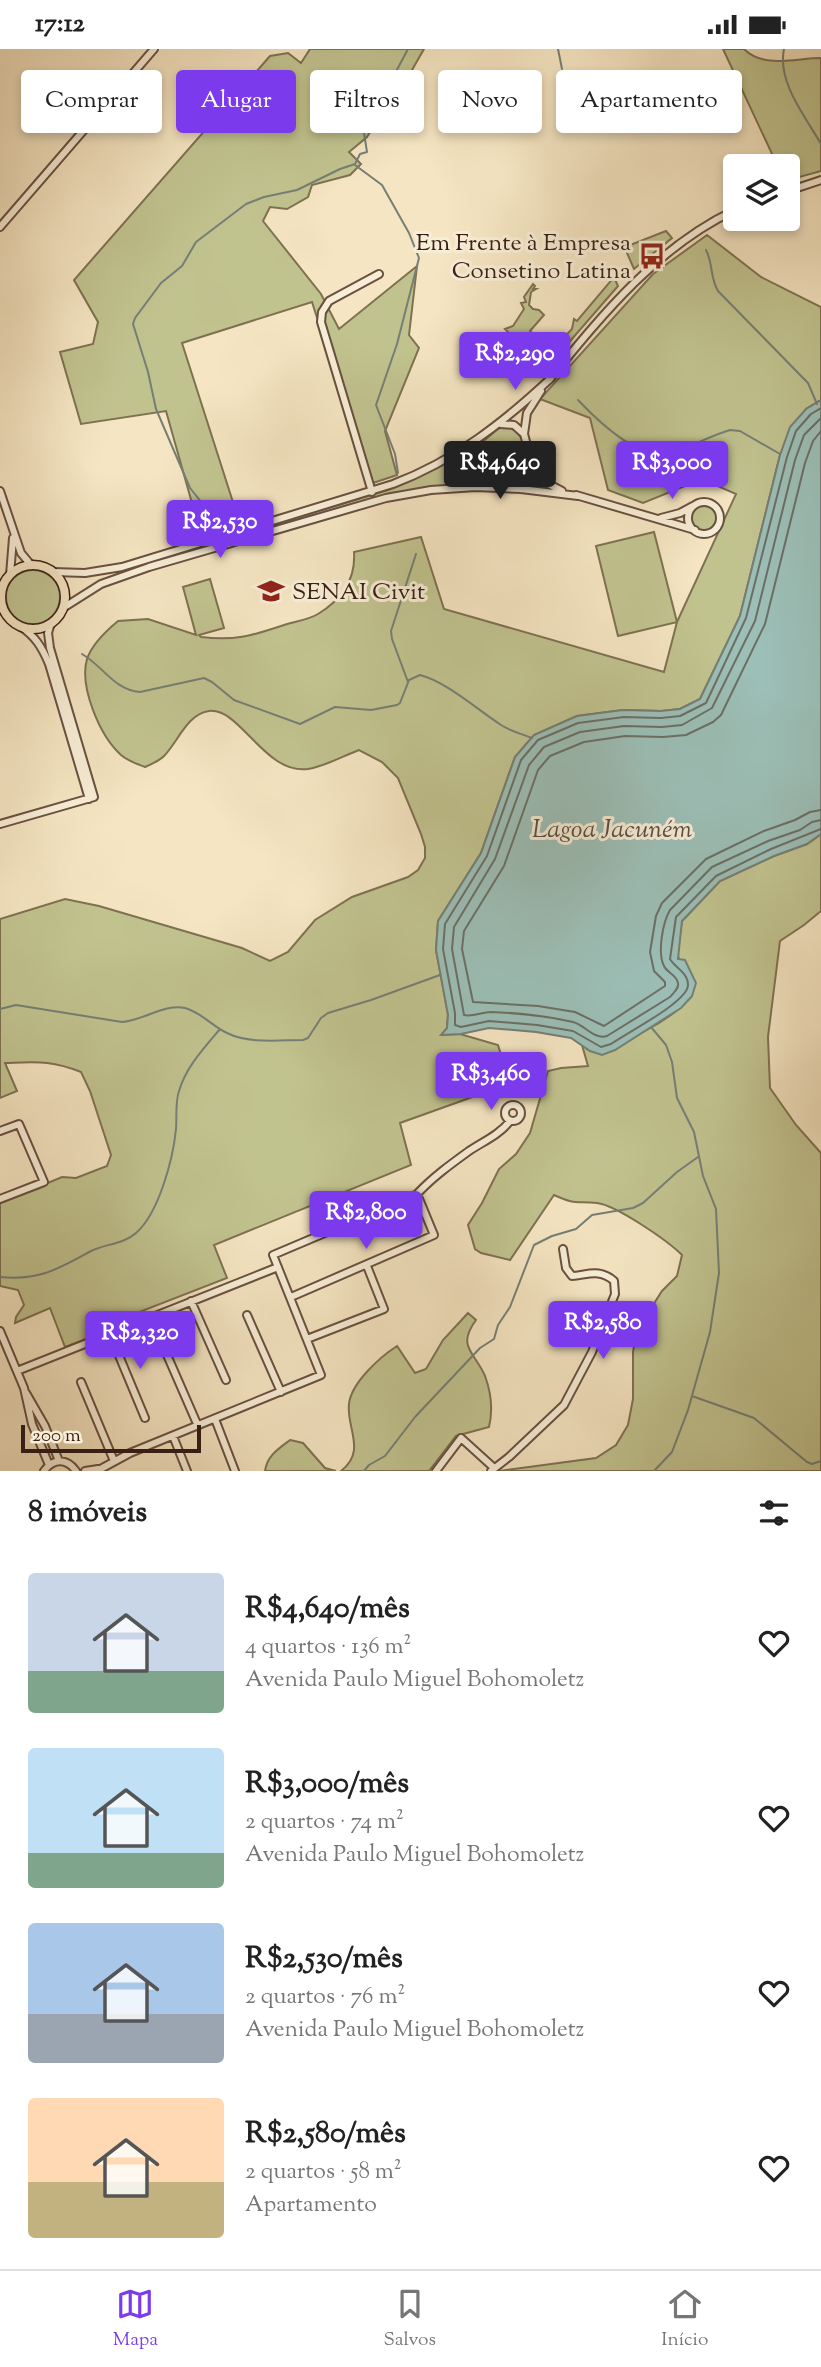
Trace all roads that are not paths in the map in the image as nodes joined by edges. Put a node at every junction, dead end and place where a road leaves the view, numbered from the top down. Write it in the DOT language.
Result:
graph roads {
  1 [pos="154,49"];
  2 [pos="821,180"];
  3 [pos="800,187"];
  4 [pos="723,217"];
  5 [pos="0,227"];
  6 [pos="379,274"];
  7 [pos="551,378"];
  8 [pos="497,425"];
  9 [pos="524,434"];
  10 [pos="467,447"];
  11 [pos="534,466"];
  12 [pos="480,487"];
  13 [pos="520,488"];
  14 [pos="0,491"];
  15 [pos="372,492"];
  16 [pos="578,496"];
  17 [pos="695,505"];
  18 [pos="656,518"];
  19 [pos="695,530"];
  20 [pos="13,533"];
  21 [pos="31,565"];
  22 [pos="53,572"];
  23 [pos="10,575"];
  24 [pos="2,586"];
  25 [pos="63,608"];
  26 [pos="0,619"];
  27 [pos="10,620"];
  28 [pos="51,623"];
  29 [pos="20,627"];
  30 [pos="91,798"];
  31 [pos="0,824"];
  32 [pos="510,1121"];
  33 [pos="1,1131"];
  34 [pos="0,1191"];
  35 [pos="417,1193"];
  36 [pos="2,1199"];
  37 [pos="563,1249"];
  38 [pos="366,1266"];
  39 [pos="278,1267"];
  40 [pos="291,1297"];
  41 [pos="191,1301"];
  42 [pos="247,1315"];
  43 [pos="110,1333"];
  44 [pos="1,1336"];
  45 [pos="307,1339"];
  46 [pos="164,1347"];
  47 [pos="17,1371"];
  48 [pos="226,1380"];
  49 [pos="81,1382"];
  50 [pos="24,1388"];
  51 [pos="281,1392"];
  52 [pos="145,1418"];
  53 [pos="215,1419"];
  54 [pos="198,1426"];
  55 [pos="173,1436"];
  56 [pos="59,1461"];
  57 [pos="114,1461"];
  58 [pos="46,1468"];
  59 [pos="492,1469"];
  60 [pos="98,1470"];
  61 [pos="77,1471"];
  62 [pos="85,1471"];
  63 [pos="187,1471"];
  64 [pos="235,1471"];
  65 [pos="436,1471"];
  1 -- 5 [label="street"];
  2 -- 3 [label="street"];
  4 -- 7 [label="street"];
  6 -- 15 [label="street"];
  7 -- 8 [label="street"];
  7 -- 9 [label="street"];
  8 -- 9 [label="street"];
  8 -- 10 [label="street"];
  9 -- 11 [label="street"];
  10 -- 12 [label="street"];
  10 -- 15 [label="street"];
  11 -- 13 [label="street"];
  11 -- 16 [label="street"];
  12 -- 13 [label="street"];
  12 -- 25 [label="street"];
  13 -- 16 [label="street"];
  14 -- 20 [label="street"];
  15 -- 22 [label="street"];
  16 -- 18 [label="street"];
  17 -- 18 [label="street"];
  17 -- 19 [label="street"];
  17 -- 19 [label="street"];
  18 -- 19 [label="street"];
  20 -- 21 [label="street"];
  20 -- 23 [label="street"];
  21 -- 22 [label="main road"];
  21 -- 23 [label="main road"];
  22 -- 25 [label="main road"];
  23 -- 24 [label="main road"];
  24 -- 27 [label="main road"];
  25 -- 28 [label="main road"];
  26 -- 27 [label="main road"];
  27 -- 29 [label="main road"];
  28 -- 29 [label="main road"];
  28 -- 30 [label="street"];
  29 -- 30 [label="street"];
  30 -- 31 [label="street"];
  32 -- 35 [label="street"];
  33 -- 36 [label="street"];
  34 -- 36 [label="street"];
  35 -- 38 [label="street"];
  35 -- 39 [label="street"];
  37 -- 59 [label="street"];
  38 -- 40 [label="street"];
  38 -- 45 [label="street"];
  39 -- 40 [label="street"];
  39 -- 41 [label="street"];
  40 -- 45 [label="street"];
  41 -- 43 [label="street"];
  41 -- 48 [label="street"];
  42 -- 51 [label="street"];
  43 -- 47 [label="street"];
  43 -- 52 [label="street"];
  44 -- 47 [label="street"];
  45 -- 51 [label="street"];
  46 -- 54 [label="street"];
  47 -- 50 [label="street"];
  49 -- 57 [label="street"];
  50 -- 56 [label="street"];
  50 -- 58 [label="street"];
  51 -- 53 [label="street"];
  53 -- 54 [label="street"];
  53 -- 64 [label="street"];
  54 -- 55 [label="street"];
  55 -- 57 [label="street"];
  55 -- 63 [label="street"];
  56 -- 58 [label="street"];
  56 -- 61 [label="street"];
  57 -- 60 [label="street"];
  59 -- 65 [label="street"];
  60 -- 62 [label="street"];
}
